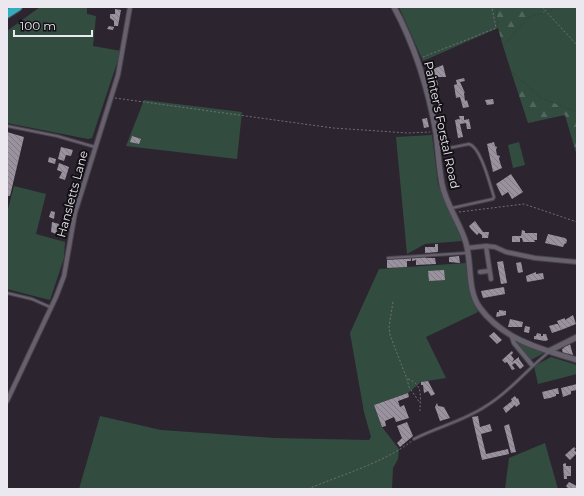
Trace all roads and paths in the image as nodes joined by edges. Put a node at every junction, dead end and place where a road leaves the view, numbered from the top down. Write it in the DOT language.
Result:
graph roads {
  1 [pos="18,7"];
  2 [pos="130,7"];
  3 [pos="394,7"];
  4 [pos="494,7"];
  5 [pos="542,7"];
  6 [pos="7,14"];
  7 [pos="577,45"];
  8 [pos="418,59"];
  9 [pos="111,97"];
  10 [pos="7,126"];
  11 [pos="435,132"];
  12 [pos="95,147"];
  13 [pos="438,150"];
  14 [pos="452,211"];
  15 [pos="577,222"];
  16 [pos="486,246"];
  17 [pos="467,250"];
  18 [pos="388,258"];
  19 [pos="576,262"];
  20 [pos="489,271"];
  21 [pos="480,272"];
  22 [pos="490,279"];
  23 [pos="7,293"];
  24 [pos="393,302"];
  25 [pos="51,308"];
  26 [pos="512,337"];
  27 [pos="577,337"];
  28 [pos="549,351"];
  29 [pos="577,360"];
  30 [pos="532,365"];
  31 [pos="408,379"];
  32 [pos="7,401"];
  33 [pos="420,403"];
  34 [pos="420,411"];
  35 [pos="414,440"];
  36 [pos="308,489"];
  1 -- 6 [label="highway"];
  2 -- 9 [label="street, Hansletts Lane"];
  3 -- 8 [label="street, Painter's Forstal Road"];
  4 -- 8 [label="path"];
  5 -- 7 [label="path"];
  8 -- 11 [label="street, Painter's Forstal Road"];
  9 -- 11 [label="path"];
  9 -- 12 [label="street, Hansletts Lane"];
  10 -- 12 [label="lane"];
  11 -- 13 [label="street, Painter's Forstal Road"];
  12 -- 25 [label="street, Hansletts Lane"];
  13 -- 14 [label="street, Painter's Forstal Road"];
  13 -- 14 [label="lane"];
  14 -- 15 [label="path"];
  14 -- 17 [label="street, Painter's Forstal Road"];
  16 -- 17 [label="street"];
  16 -- 19 [label="street"];
  16 -- 20 [label="street"];
  17 -- 18 [label="lane"];
  17 -- 26 [label="street, Painter's Forstal Road"];
  20 -- 21 [label="street"];
  20 -- 22 [label="street"];
  23 -- 25 [label="lane"];
  24 -- 31 [label="path"];
  25 -- 32 [label="street, Hansletts Lane"];
  26 -- 28 [label="street, Painter's Forstal Road"];
  26 -- 30 [label="street"];
  27 -- 28 [label="street"];
  28 -- 29 [label="street, Painter's Forstal Road"];
  28 -- 30 [label="lane"];
  30 -- 35 [label="lane"];
  31 -- 33 [label="path"];
  31 -- 33 [label="path"];
  33 -- 34 [label="path"];
  35 -- 36 [label="path"];
}
